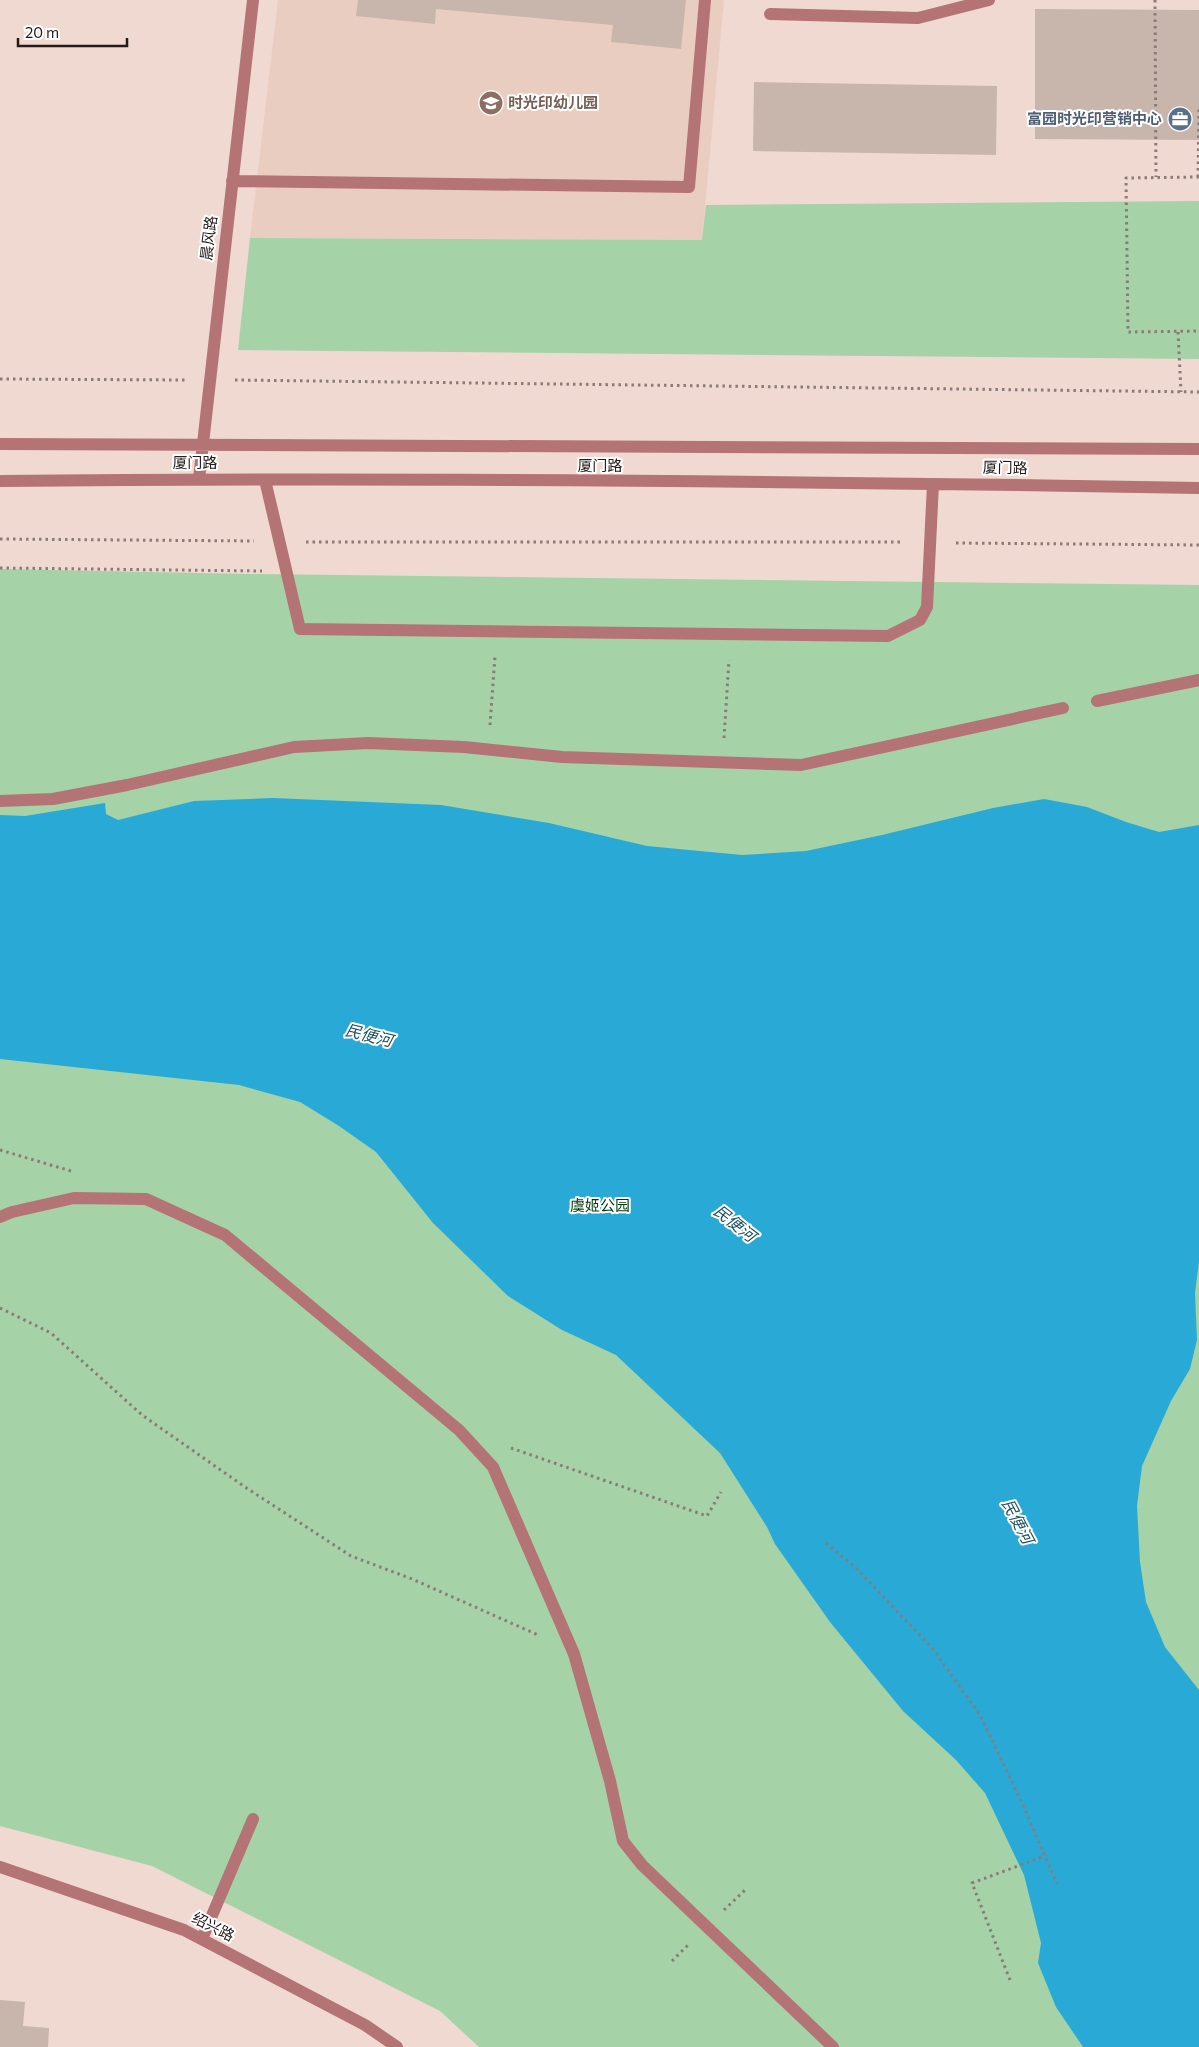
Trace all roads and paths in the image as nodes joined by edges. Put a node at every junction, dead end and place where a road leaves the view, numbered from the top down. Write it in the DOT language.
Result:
graph roads {
  1 [pos="253,0"];
  2 [pos="705,0"];
  3 [pos="988,0"];
  4 [pos="1155,0"];
  5 [pos="770,14"];
  6 [pos="1199,107"];
  7 [pos="1156,177"];
  8 [pos="1199,177"];
  9 [pos="232,181"];
  10 [pos="1199,331"];
  11 [pos="1178,332"];
  12 [pos="0,379"];
  13 [pos="209,380"];
  14 [pos="1181,392"];
  15 [pos="1199,392"];
  16 [pos="0,444"];
  17 [pos="202,444"];
  18 [pos="1199,449"];
  19 [pos="199,479"];
  20 [pos="265,480"];
  21 [pos="0,481"];
  22 [pos="933,484"];
  23 [pos="1199,488"];
  24 [pos="0,539"];
  25 [pos="280,542"];
  26 [pos="930,542"];
  27 [pos="1199,545"];
  28 [pos="0,568"];
  29 [pos="287,572"];
  30 [pos="496,631"];
  31 [pos="731,634"];
  32 [pos="1199,680"];
  33 [pos="1097,701"];
  34 [pos="1063,708"];
  35 [pos="488,750"];
  36 [pos="723,762"];
  37 [pos="0,801"];
  38 [pos="0,1217"];
  39 [pos="0,1308"];
  40 [pos="505,1446"];
  41 [pos="721,1492"];
  42 [pos="826,1543"];
  43 [pos="574,1654"];
  44 [pos="253,1819"];
  45 [pos="1046,1856"];
  46 [pos="0,1867"];
  47 [pos="1057,1884"];
  48 [pos="202,1939"];
  49 [pos="1010,1980"];
  50 [pos="397,2047"];
  51 [pos="833,2047"];
  1 -- 9 [label="street, 晨风路"];
  2 -- 9 [label="street"];
  3 -- 5 [label="street"];
  4 -- 7 [label="path"];
  6 -- 8 [label="path"];
  7 -- 8 [label="path"];
  7 -- 11 [label="path"];
  9 -- 13 [label="street, 晨风路"];
  10 -- 11 [label="path"];
  11 -- 14 [label="path"];
  12 -- 13 [label="path"];
  13 -- 14 [label="path"];
  13 -- 17 [label="street, 晨风路"];
  14 -- 15 [label="path"];
  16 -- 17 [label="street, 厦门路"];
  17 -- 18 [label="street, 厦门路"];
  17 -- 19 [label="street, 晨风路"];
  19 -- 20 [label="street, 厦门路"];
  19 -- 21 [label="street, 厦门路"];
  20 -- 22 [label="street, 厦门路"];
  20 -- 25 [label="street"];
  22 -- 23 [label="street, 厦门路"];
  22 -- 26 [label="street"];
  24 -- 25 [label="path"];
  25 -- 26 [label="path"];
  25 -- 29 [label="street"];
  26 -- 27 [label="path"];
  26 -- 31 [label="street"];
  28 -- 29 [label="path"];
  29 -- 30 [label="street"];
  30 -- 31 [label="street"];
  30 -- 35 [label="path"];
  31 -- 36 [label="path"];
  32 -- 33 [label="street"];
  34 -- 36 [label="street"];
  35 -- 36 [label="street"];
  35 -- 37 [label="street"];
  38 -- 43 [label="street"];
  39 -- 43 [label="path"];
  40 -- 41 [label="path"];
  42 -- 45 [label="path"];
  43 -- 51 [label="street"];
  44 -- 48 [label="street"];
  45 -- 47 [label="path"];
  45 -- 49 [label="path"];
  46 -- 48 [label="street, 绍兴路"];
  48 -- 50 [label="street, 绍兴路"];
}
